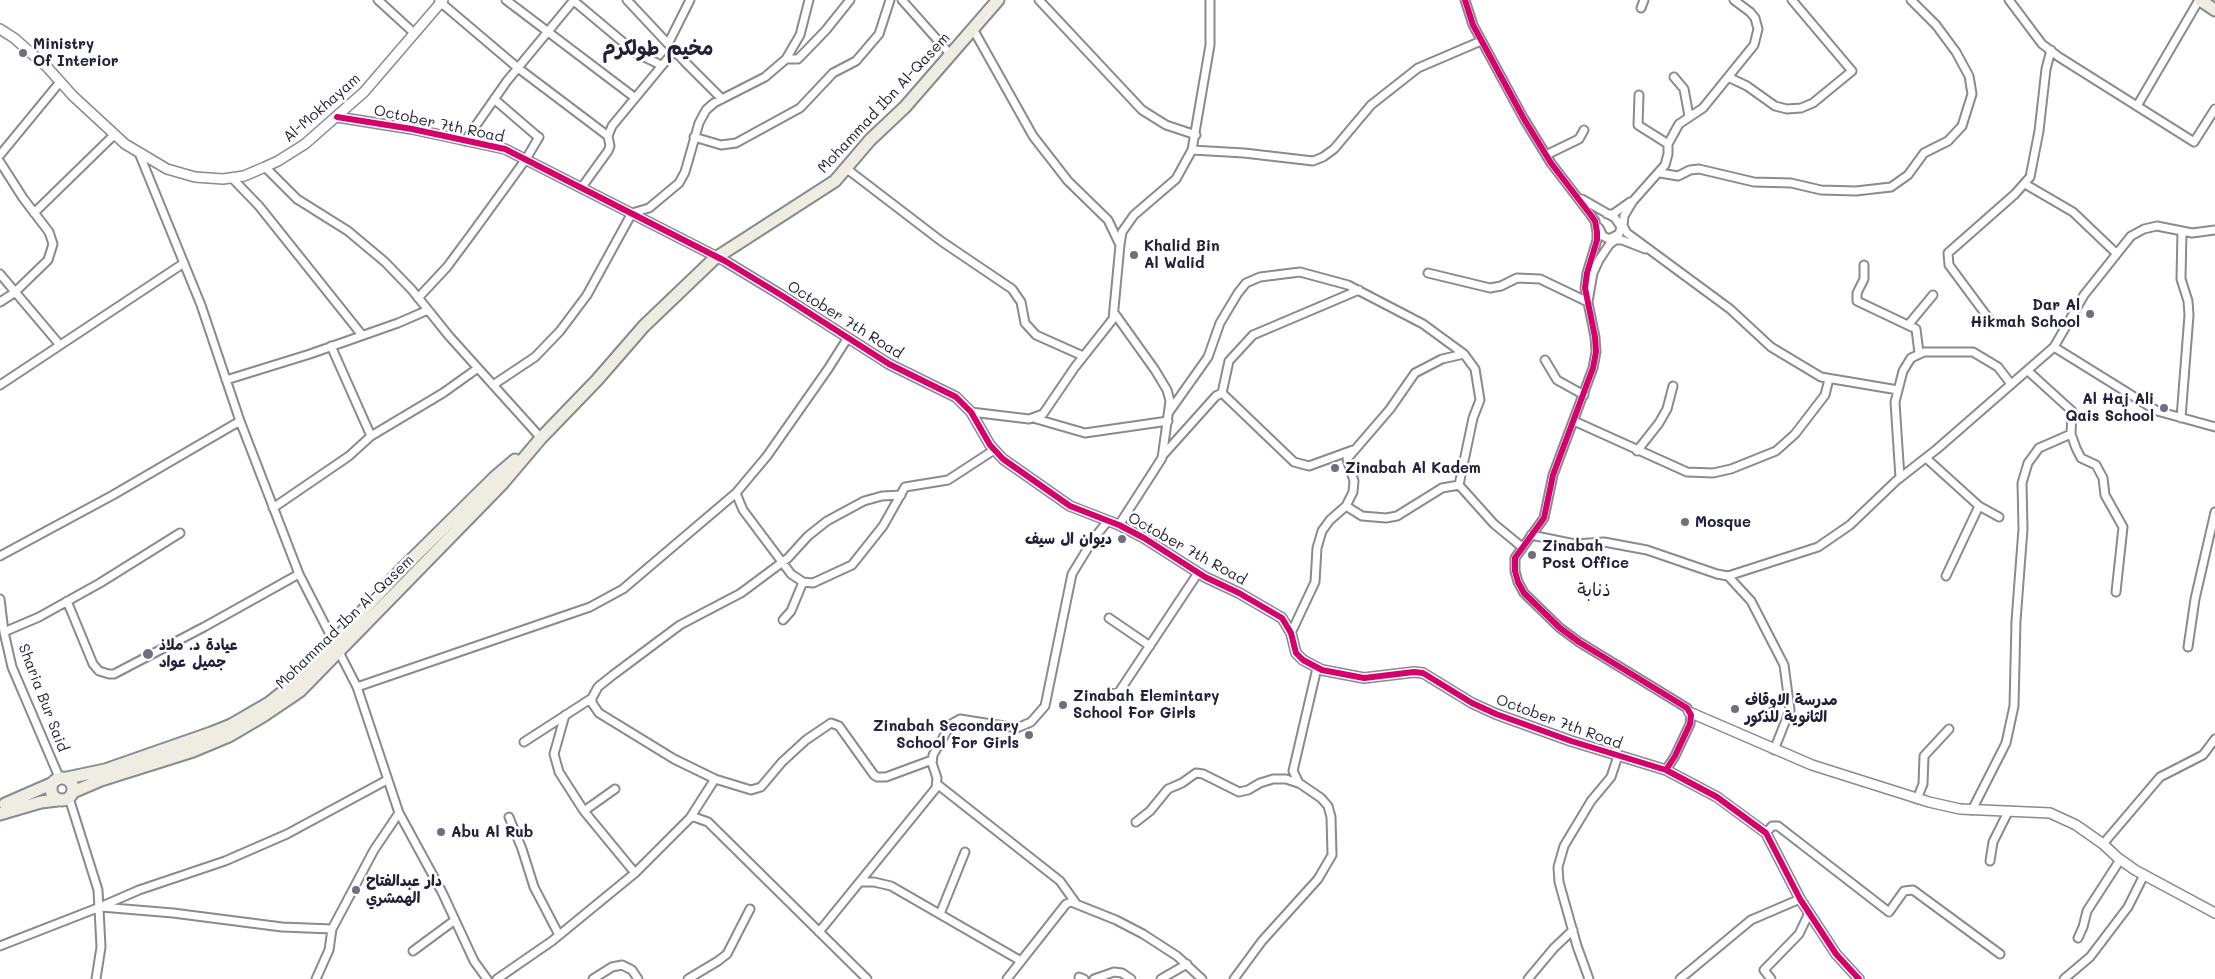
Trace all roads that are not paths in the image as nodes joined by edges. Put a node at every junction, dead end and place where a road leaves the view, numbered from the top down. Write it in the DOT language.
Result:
graph roads {
  1 [pos="378,0"];
  2 [pos="506,0"];
  3 [pos="574,0"];
  4 [pos="627,0"];
  5 [pos="690,0"];
  6 [pos="809,0"];
  7 [pos="850,0"];
  8 [pos="890,0"];
  9 [pos="902,0"];
  10 [pos="1040,0"];
  11 [pos="1210,0"];
  12 [pos="1465,0"];
  13 [pos="1644,0"];
  14 [pos="1734,0"];
  15 [pos="1792,0"];
  16 [pos="1911,0"];
  17 [pos="2199,0"];
  18 [pos="441,1"];
  19 [pos="2012,1"];
  20 [pos="992,2"];
  21 [pos="1641,8"];
  22 [pos="2215,10"];
  23 [pos="0,29"];
  24 [pos="973,29"];
  25 [pos="414,33"];
  26 [pos="547,33"];
  27 [pos="1482,41"];
  28 [pos="668,44"];
  29 [pos="674,50"];
  30 [pos="2051,50"];
  31 [pos="950,54"];
  32 [pos="786,59"];
  33 [pos="661,65"];
  34 [pos="518,68"];
  35 [pos="1674,77"];
  36 [pos="1728,77"];
  37 [pos="60,82"];
  38 [pos="1639,95"];
  39 [pos="634,97"];
  40 [pos="494,99"];
  41 [pos="722,99"];
  42 [pos="2137,106"];
  43 [pos="2215,109"];
  44 [pos="1689,116"];
  45 [pos="337,117"];
  46 [pos="1584,130"];
  47 [pos="114,135"];
  48 [pos="1196,135"];
  49 [pos="608,136"];
  50 [pos="694,138"];
  51 [pos="465,141"];
  52 [pos="1668,144"];
  53 [pos="1192,150"];
  54 [pos="0,152"];
  55 [pos="139,154"];
  56 [pos="1546,155"];
  57 [pos="526,160"];
  58 [pos="0,162"];
  59 [pos="265,167"];
  60 [pos="847,168"];
  61 [pos="1660,173"];
  62 [pos="232,178"];
  63 [pos="2025,184"];
  64 [pos="582,187"];
  65 [pos="1574,194"];
  66 [pos="1636,197"];
  67 [pos="34,212"];
  68 [pos="632,213"];
  69 [pos="1605,214"];
  70 [pos="1595,221"];
  71 [pos="2215,230"];
  72 [pos="2182,231"];
  73 [pos="1120,245"];
  74 [pos="2116,253"];
  75 [pos="717,257"];
  76 [pos="1666,260"];
  77 [pos="184,263"];
  78 [pos="1864,266"];
  79 [pos="1428,273"];
  80 [pos="0,274"];
  81 [pos="1359,290"];
  82 [pos="14,293"];
  83 [pos="1934,295"];
  84 [pos="418,298"];
  85 [pos="0,302"];
  86 [pos="1588,302"];
  87 [pos="428,310"];
  88 [pos="1115,314"];
  89 [pos="1992,323"];
  90 [pos="1909,324"];
  91 [pos="362,335"];
  92 [pos="847,339"];
  93 [pos="60,345"];
  94 [pos="331,346"];
  95 [pos="2054,347"];
  96 [pos="1919,353"];
  97 [pos="1464,354"];
  98 [pos="1083,356"];
  99 [pos="1545,360"];
  100 [pos="478,368"];
  101 [pos="2028,371"];
  102 [pos="1829,379"];
  103 [pos="226,380"];
  104 [pos="2011,384"];
  105 [pos="0,385"];
  106 [pos="493,385"];
  107 [pos="1673,386"];
  108 [pos="1898,390"];
  109 [pos="1222,393"];
  110 [pos="1584,395"];
  111 [pos="972,412"];
  112 [pos="1169,412"];
  113 [pos="1033,418"];
  114 [pos="2181,418"];
  115 [pos="240,421"];
  116 [pos="1168,421"];
  117 [pos="1574,421"];
  118 [pos="2215,427"];
  119 [pos="2071,434"];
  120 [pos="371,436"];
  121 [pos="541,438"];
  122 [pos="994,450"];
  123 [pos="1356,450"];
  124 [pos="1637,451"];
  125 [pos="1164,454"];
  126 [pos="1926,458"];
  127 [pos="1900,478"];
  128 [pos="1459,485"];
  129 [pos="736,493"];
  130 [pos="901,495"];
  131 [pos="1346,506"];
  132 [pos="1979,506"];
  133 [pos="273,508"];
  134 [pos="2215,512"];
  135 [pos="1999,517"];
  136 [pos="1108,521"];
  137 [pos="1119,525"];
  138 [pos="180,533"];
  139 [pos="1531,535"];
  140 [pos="1522,547"];
  141 [pos="0,556"];
  142 [pos="783,562"];
  143 [pos="1198,572"];
  144 [pos="299,574"];
  145 [pos="1728,576"];
  146 [pos="1946,576"];
  147 [pos="803,582"];
  148 [pos="2116,592"];
  149 [pos="0,598"];
  150 [pos="68,601"];
  151 [pos="1109,618"];
  152 [pos="783,620"];
  153 [pos="4,632"];
  154 [pos="1291,633"];
  155 [pos="334,641"];
  156 [pos="1150,646"];
  157 [pos="2188,647"];
  158 [pos="339,652"];
  159 [pos="1317,668"];
  160 [pos="357,687"];
  161 [pos="1104,696"];
  162 [pos="592,698"];
  163 [pos="1689,712"];
  164 [pos="565,715"];
  165 [pos="1949,729"];
  166 [pos="2215,739"];
  167 [pos="524,742"];
  168 [pos="1774,750"];
  169 [pos="1618,756"];
  170 [pos="932,760"];
  171 [pos="1666,770"];
  172 [pos="715,779"];
  173 [pos="59,780"];
  174 [pos="387,780"];
  175 [pos="1299,783"];
  176 [pos="937,784"];
  177 [pos="615,789"];
  178 [pos="67,796"];
  179 [pos="1917,799"];
  180 [pos="0,805"];
  181 [pos="1972,810"];
  182 [pos="584,811"];
  183 [pos="2008,812"];
  184 [pos="0,814"];
  185 [pos="399,814"];
  186 [pos="509,817"];
  187 [pos="690,818"];
  188 [pos="1136,822"];
  189 [pos="1766,833"];
  190 [pos="2103,844"];
  191 [pos="965,852"];
  192 [pos="2120,860"];
  193 [pos="1990,861"];
  194 [pos="635,873"];
  195 [pos="2144,875"];
  196 [pos="860,882"];
  197 [pos="1800,900"];
  198 [pos="1075,902"];
  199 [pos="100,907"];
  200 [pos="750,909"];
  201 [pos="2215,912"];
  202 [pos="1809,913"];
  203 [pos="940,914"];
  204 [pos="455,920"];
  205 [pos="332,928"];
  206 [pos="1573,930"];
  207 [pos="819,932"];
  208 [pos="559,935"];
  209 [pos="2078,938"];
  210 [pos="0,946"];
  211 [pos="413,951"];
  212 [pos="2000,954"];
  213 [pos="1021,961"];
  214 [pos="1186,964"];
  215 [pos="96,979"];
  216 [pos="316,979"];
  217 [pos="486,979"];
  218 [pos="497,979"];
  219 [pos="593,979"];
  220 [pos="638,979"];
  221 [pos="688,979"];
  222 [pos="867,979"];
  223 [pos="1007,979"];
  224 [pos="1094,979"];
  225 [pos="1131,979"];
  226 [pos="1161,979"];
  227 [pos="1202,979"];
  228 [pos="1234,979"];
  229 [pos="1528,979"];
  230 [pos="1589,979"];
  231 [pos="1680,979"];
  232 [pos="1771,979"];
  233 [pos="1859,979"];
  234 [pos="2064,979"];
  1 -- 25 [label="street"];
  2 -- 26 [label="street"];
  3 -- 26 [label="street"];
  3 -- 33 [label="street"];
  4 -- 28 [label="street"];
  5 -- 28 [label="street"];
  6 -- 32 [label="street"];
  7 -- 32 [label="street"];
  8 -- 50 [label="street"];
  9 -- 31 [label="street"];
  10 -- 48 [label="street"];
  11 -- 48 [label="street"];
  12 -- 27 [label="street"];
  13 -- 21 [label="street"];
  14 -- 36 [label="street"];
  15 -- 36 [label="street"];
  16 -- 61 [label="street"];
  17 -- 22 [label="main road"];
  17 -- 42 [label="street"];
  18 -- 25 [label="street, Al-Mokhayam"];
  18 -- 34 [label="street"];
  19 -- 30 [label="street"];
  20 -- 24 [label="main road, Mohammad Ibn Al-Qasem"];
  23 -- 37 [label="street, Al-Mokhayam"];
  24 -- 31 [label="main road, Mohammad Ibn Al-Qasem"];
  24 -- 73 [label="street"];
  25 -- 45 [label="street, Al-Mokhayam"];
  26 -- 34 [label="street"];
  26 -- 39 [label="street"];
  27 -- 53 [label="street"];
  27 -- 56 [label="street"];
  28 -- 29 [label="street"];
  29 -- 33 [label="street"];
  29 -- 41 [label="street"];
  30 -- 42 [label="street"];
  30 -- 63 [label="street"];
  31 -- 60 [label="main road, Mohammad Ibn Al-Qasem"];
  32 -- 41 [label="street"];
  33 -- 39 [label="street"];
  34 -- 40 [label="street"];
  34 -- 49 [label="street"];
  35 -- 44 [label="street"];
  36 -- 44 [label="street"];
  37 -- 47 [label="street, Al-Mokhayam"];
  37 -- 54 [label="street"];
  38 -- 52 [label="street"];
  39 -- 49 [label="street"];
  40 -- 51 [label="street"];
  40 -- 57 [label="street"];
  41 -- 50 [label="street"];
  42 -- 43 [label="street"];
  44 -- 52 [label="street"];
  45 -- 51 [label="street, October 7th Road"];
  45 -- 59 [label="street, Al-Mokhayam"];
  46 -- 56 [label="street"];
  47 -- 55 [label="street, Al-Mokhayam"];
  47 -- 67 [label="street"];
  48 -- 53 [label="street"];
  49 -- 64 [label="street"];
  50 -- 68 [label="street"];
  51 -- 57 [label="street, October 7th Road"];
  52 -- 61 [label="street"];
  53 -- 73 [label="street"];
  55 -- 62 [label="street, Al-Mokhayam"];
  55 -- 77 [label="street"];
  56 -- 65 [label="street"];
  57 -- 64 [label="street, October 7th Road"];
  57 -- 84 [label="street"];
  58 -- 67 [label="street"];
  59 -- 62 [label="street, Al-Mokhayam"];
  59 -- 84 [label="street"];
  60 -- 75 [label="main road, Mohammad Ibn Al-Qasem"];
  60 -- 98 [label="street"];
  61 -- 66 [label="street"];
  62 -- 91 [label="street"];
  63 -- 74 [label="street"];
  63 -- 89 [label="street"];
  64 -- 68 [label="street, October 7th Road"];
  65 -- 69 [label="street"];
  65 -- 70 [label="street"];
  66 -- 69 [label="street"];
  66 -- 76 [label="street"];
  67 -- 82 [label="street"];
  68 -- 75 [label="street, October 7th Road"];
  68 -- 106 [label="street"];
  69 -- 70 [label="street"];
  70 -- 86 [label="street"];
  71 -- 72 [label="street"];
  72 -- 74 [label="street"];
  72 -- 114 [label="street"];
  73 -- 88 [label="street"];
  74 -- 95 [label="street"];
  75 -- 92 [label="street, October 7th Road"];
  75 -- 121 [label="main road, Mohammad Ibn Al-Qasem"];
  76 -- 86 [label="street"];
  76 -- 102 [label="street"];
  77 -- 93 [label="street"];
  77 -- 103 [label="street"];
  78 -- 90 [label="street"];
  79 -- 86 [label="street"];
  80 -- 82 [label="street"];
  81 -- 97 [label="street"];
  81 -- 109 [label="street"];
  81 -- 112 [label="street"];
  82 -- 85 [label="street"];
  82 -- 93 [label="street"];
  83 -- 90 [label="street"];
  84 -- 87 [label="street"];
  86 -- 110 [label="street"];
  87 -- 91 [label="street"];
  87 -- 100 [label="street"];
  88 -- 98 [label="street"];
  88 -- 112 [label="street"];
  90 -- 96 [label="street"];
  91 -- 94 [label="street"];
  92 -- 111 [label="street, October 7th Road"];
  92 -- 129 [label="street"];
  93 -- 105 [label="street"];
  94 -- 103 [label="street"];
  94 -- 120 [label="street"];
  95 -- 101 [label="street"];
  95 -- 114 [label="street"];
  96 -- 104 [label="street"];
  96 -- 108 [label="street"];
  97 -- 123 [label="street"];
  97 -- 128 [label="street"];
  98 -- 113 [label="street"];
  99 -- 110 [label="street"];
  100 -- 106 [label="street"];
  100 -- 120 [label="street"];
  101 -- 104 [label="street"];
  101 -- 119 [label="street"];
  102 -- 108 [label="street"];
  102 -- 124 [label="street"];
  103 -- 115 [label="street"];
  104 -- 126 [label="street"];
  106 -- 121 [label="street"];
  107 -- 124 [label="street"];
  108 -- 127 [label="street"];
  109 -- 123 [label="street"];
  109 -- 125 [label="street"];
  110 -- 117 [label="street"];
  111 -- 113 [label="street"];
  111 -- 122 [label="street, October 7th Road"];
  112 -- 116 [label="street"];
  113 -- 116 [label="street"];
  114 -- 118 [label="street"];
  115 -- 133 [label="street"];
  115 -- 141 [label="street"];
  116 -- 125 [label="street"];
  117 -- 124 [label="street"];
  117 -- 139 [label="street"];
  119 -- 148 [label="street"];
  119 -- 181 [label="street"];
  120 -- 133 [label="street"];
  121 -- 155 [label="main road, Mohammad Ibn Al-Qasem"];
  121 -- 158 [label="main road, Mohammad Ibn Al-Qasem"];
  122 -- 130 [label="street"];
  122 -- 136 [label="street, October 7th Road"];
  123 -- 131 [label="street"];
  125 -- 137 [label="street"];
  126 -- 127 [label="street"];
  126 -- 132 [label="street"];
  127 -- 145 [label="street"];
  128 -- 131 [label="street"];
  128 -- 140 [label="street"];
  129 -- 142 [label="street"];
  129 -- 160 [label="street"];
  130 -- 142 [label="street"];
  130 -- 147 [label="street"];
  131 -- 154 [label="street"];
  132 -- 135 [label="street"];
  132 -- 146 [label="street"];
  133 -- 144 [label="street"];
  134 -- 157 [label="street"];
  136 -- 137 [label="street, October 7th Road"];
  136 -- 170 [label="street"];
  137 -- 143 [label="street, October 7th Road"];
  138 -- 150 [label="street"];
  139 -- 140 [label="street"];
  139 -- 145 [label="street"];
  140 -- 163 [label="street"];
  142 -- 147 [label="street"];
  142 -- 162 [label="street"];
  143 -- 154 [label="street, October 7th Road"];
  143 -- 156 [label="street"];
  144 -- 150 [label="street"];
  144 -- 155 [label="street"];
  145 -- 168 [label="street"];
  147 -- 152 [label="street"];
  149 -- 153 [label="street, Sharia Bur Said"];
  150 -- 153 [label="street"];
  151 -- 156 [label="street"];
  153 -- 173 [label="street, Sharia Bur Said"];
  154 -- 159 [label="street, October 7th Road"];
  155 -- 158 [label="street"];
  155 -- 173 [label="main road, Mohammad Ibn Al-Qasem"];
  156 -- 161 [label="street"];
  158 -- 160 [label="street"];
  158 -- 178 [label="main road, Mohammad Ibn Al-Qasem"];
  159 -- 169 [label="street, October 7th Road"];
  159 -- 175 [label="street"];
  160 -- 174 [label="street"];
  162 -- 164 [label="street"];
  162 -- 172 [label="street"];
  163 -- 168 [label="street"];
  163 -- 171 [label="street"];
  164 -- 167 [label="street"];
  164 -- 182 [label="street"];
  165 -- 179 [label="street"];
  166 -- 190 [label="street"];
  168 -- 179 [label="street"];
  169 -- 171 [label="street, October 7th Road"];
  169 -- 206 [label="street"];
  170 -- 172 [label="street"];
  170 -- 176 [label="street"];
  171 -- 189 [label="street, October 7th Road"];
  172 -- 187 [label="street"];
  173 -- 178 [label="main road"];
  173 -- 178 [label="main road"];
  173 -- 180 [label="main road, Mohammad Ibn Al-Qasem"];
  174 -- 185 [label="street"];
  174 -- 199 [label="street"];
  175 -- 188 [label="street"];
  175 -- 228 [label="street"];
  176 -- 196 [label="street"];
  176 -- 198 [label="street"];
  177 -- 182 [label="street"];
  178 -- 184 [label="main road, Mohammad Ibn Al-Qasem"];
  178 -- 199 [label="street"];
  179 -- 181 [label="street"];
  181 -- 183 [label="street"];
  182 -- 194 [label="street"];
  183 -- 190 [label="street"];
  183 -- 193 [label="street"];
  185 -- 204 [label="street"];
  185 -- 205 [label="street"];
  186 -- 208 [label="street"];
  187 -- 194 [label="street"];
  187 -- 207 [label="street"];
  189 -- 197 [label="street"];
  189 -- 212 [label="street"];
  190 -- 192 [label="street"];
  191 -- 203 [label="street"];
  192 -- 195 [label="street"];
  192 -- 209 [label="street"];
  194 -- 208 [label="street"];
  195 -- 201 [label="street"];
  195 -- 234 [label="street"];
  196 -- 203 [label="street"];
  196 -- 207 [label="street"];
  197 -- 202 [label="street"];
  197 -- 231 [label="street"];
  198 -- 213 [label="street"];
  198 -- 214 [label="street"];
  199 -- 205 [label="street"];
  199 -- 210 [label="street"];
  199 -- 215 [label="street"];
  200 -- 221 [label="street"];
  202 -- 232 [label="street"];
  202 -- 233 [label="street"];
  203 -- 213 [label="street"];
  204 -- 211 [label="street"];
  204 -- 217 [label="street"];
  205 -- 216 [label="street"];
  206 -- 229 [label="street"];
  206 -- 230 [label="street"];
  207 -- 222 [label="street"];
  208 -- 218 [label="street"];
  213 -- 223 [label="street"];
  214 -- 226 [label="street"];
  214 -- 227 [label="street"];
  219 -- 220 [label="street"];
  224 -- 225 [label="street"];
}
